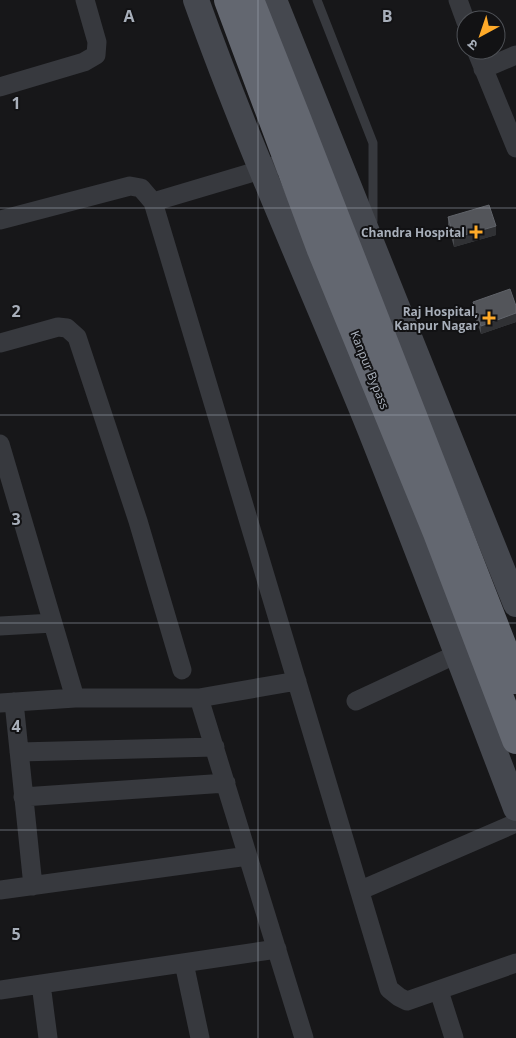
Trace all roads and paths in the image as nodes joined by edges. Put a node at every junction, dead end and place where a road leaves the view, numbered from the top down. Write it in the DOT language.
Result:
graph roads {
  1 [pos="85,0"];
  2 [pos="196,0"];
  3 [pos="228,0"];
  4 [pos="250,0"];
  5 [pos="274,0"];
  6 [pos="317,0"];
  7 [pos="516,55"];
  8 [pos="480,60"];
  9 [pos="483,69"];
  10 [pos="0,87"];
  11 [pos="516,148"];
  12 [pos="333,149"];
  13 [pos="261,170"];
  14 [pos="153,202"];
  15 [pos="0,220"];
  16 [pos="372,248"];
  17 [pos="0,343"];
  18 [pos="0,444"];
  19 [pos="516,604"];
  20 [pos="53,623"];
  21 [pos="0,626"];
  22 [pos="458,654"];
  23 [pos="182,670"];
  24 [pos="516,680"];
  25 [pos="297,681"];
  26 [pos="75,698"];
  27 [pos="199,698"];
  28 [pos="356,701"];
  29 [pos="7,703"];
  30 [pos="516,740"];
  31 [pos="215,747"];
  32 [pos="19,752"];
  33 [pos="226,783"];
  34 [pos="23,797"];
  35 [pos="516,808"];
  36 [pos="516,823"];
  37 [pos="248,856"];
  38 [pos="33,886"];
  39 [pos="0,890"];
  40 [pos="361,890"];
  41 [pos="277,949"];
  42 [pos="184,962"];
  43 [pos="516,963"];
  44 [pos="41,984"];
  45 [pos="0,990"];
  46 [pos="438,991"];
  47 [pos="48,1038"];
  48 [pos="200,1038"];
  49 [pos="304,1038"];
  50 [pos="454,1038"];
  1 -- 10 [label="street"];
  2 -- 13 [label="main road"];
  3 -- 30 [label="highway, Kanpur Bypass"];
  4 -- 24 [label="highway, Kanpur Bypass"];
  5 -- 12 [label="main road"];
  6 -- 16 [label="lane"];
  7 -- 9 [label="street"];
  8 -- 9 [label="street"];
  9 -- 11 [label="street"];
  12 -- 13 [label="street"];
  12 -- 16 [label="main road"];
  13 -- 14 [label="street"];
  13 -- 22 [label="main road"];
  14 -- 15 [label="street"];
  14 -- 25 [label="street"];
  16 -- 19 [label="main road"];
  17 -- 23 [label="street"];
  18 -- 20 [label="street"];
  20 -- 21 [label="street"];
  20 -- 26 [label="street"];
  22 -- 28 [label="street"];
  22 -- 35 [label="main road"];
  25 -- 27 [label="street"];
  25 -- 40 [label="street"];
  26 -- 27 [label="street"];
  26 -- 29 [label="street"];
  27 -- 31 [label="street"];
  29 -- 32 [label="street"];
  31 -- 32 [label="street"];
  31 -- 33 [label="street"];
  32 -- 34 [label="street"];
  33 -- 34 [label="street"];
  33 -- 37 [label="street"];
  34 -- 38 [label="street"];
  36 -- 40 [label="street"];
  37 -- 38 [label="street"];
  37 -- 41 [label="street"];
  38 -- 39 [label="street"];
  40 -- 46 [label="street"];
  41 -- 42 [label="street"];
  41 -- 49 [label="street"];
  42 -- 44 [label="street"];
  42 -- 48 [label="street"];
  43 -- 46 [label="street"];
  44 -- 45 [label="street"];
  44 -- 47 [label="street"];
  46 -- 50 [label="street"];
}
